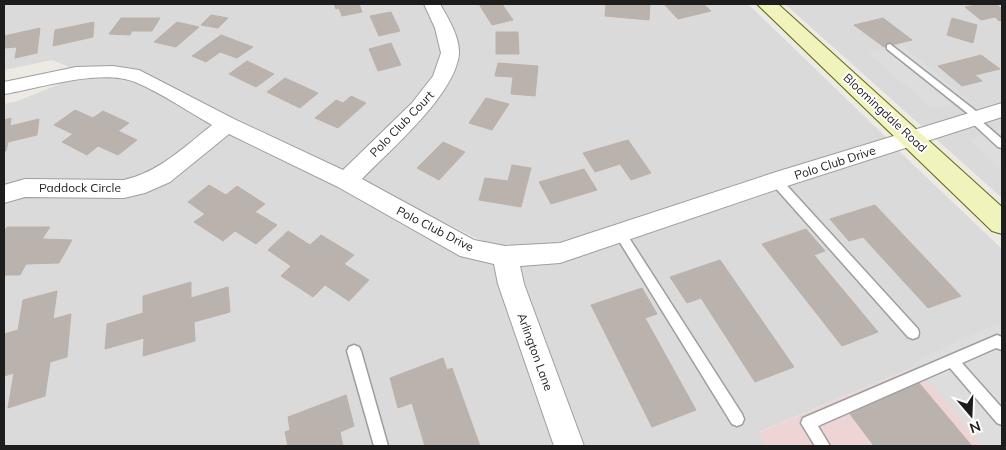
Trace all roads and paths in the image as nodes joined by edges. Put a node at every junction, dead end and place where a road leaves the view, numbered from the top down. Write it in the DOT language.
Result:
graph roads {
  1 [pos="432,4"];
  2 [pos="767,4"];
  3 [pos="890,47"];
  4 [pos="4,88"];
  5 [pos="1002,110"];
  6 [pos="976,118"];
  7 [pos="227,124"];
  8 [pos="912,138"];
  9 [pos="1002,143"];
  10 [pos="346,181"];
  11 [pos="776,181"];
  12 [pos="4,194"];
  13 [pos="1002,223"];
  14 [pos="620,233"];
  15 [pos="505,256"];
  16 [pos="913,332"];
  17 [pos="1002,344"];
  18 [pos="354,351"];
  19 [pos="952,361"];
  20 [pos="1002,418"];
  21 [pos="737,419"];
  22 [pos="381,446"];
  23 [pos="569,446"];
  24 [pos="823,446"];
  1 -- 10 [label="street, Polo Club Court"];
  2 -- 8 [label="main road, Bloomingdale Road"];
  3 -- 6 [label="lane"];
  4 -- 7 [label="street, Polo Club Drive"];
  5 -- 6 [label="street, Polo Club Drive"];
  6 -- 8 [label="street, Polo Club Drive"];
  6 -- 9 [label="lane"];
  7 -- 10 [label="street, Polo Club Drive"];
  7 -- 12 [label="street, Paddock Circle"];
  8 -- 11 [label="street, Polo Club Drive"];
  8 -- 13 [label="main road, Bloomingdale Road"];
  10 -- 15 [label="street, Polo Club Drive"];
  11 -- 14 [label="street, Polo Club Drive"];
  11 -- 16 [label="lane"];
  14 -- 15 [label="street, Polo Club Drive"];
  14 -- 21 [label="lane"];
  15 -- 23 [label="street, Arlington Lane"];
  17 -- 19 [label="lane"];
  18 -- 22 [label="lane"];
  19 -- 20 [label="lane"];
  19 -- 24 [label="lane"];
}
